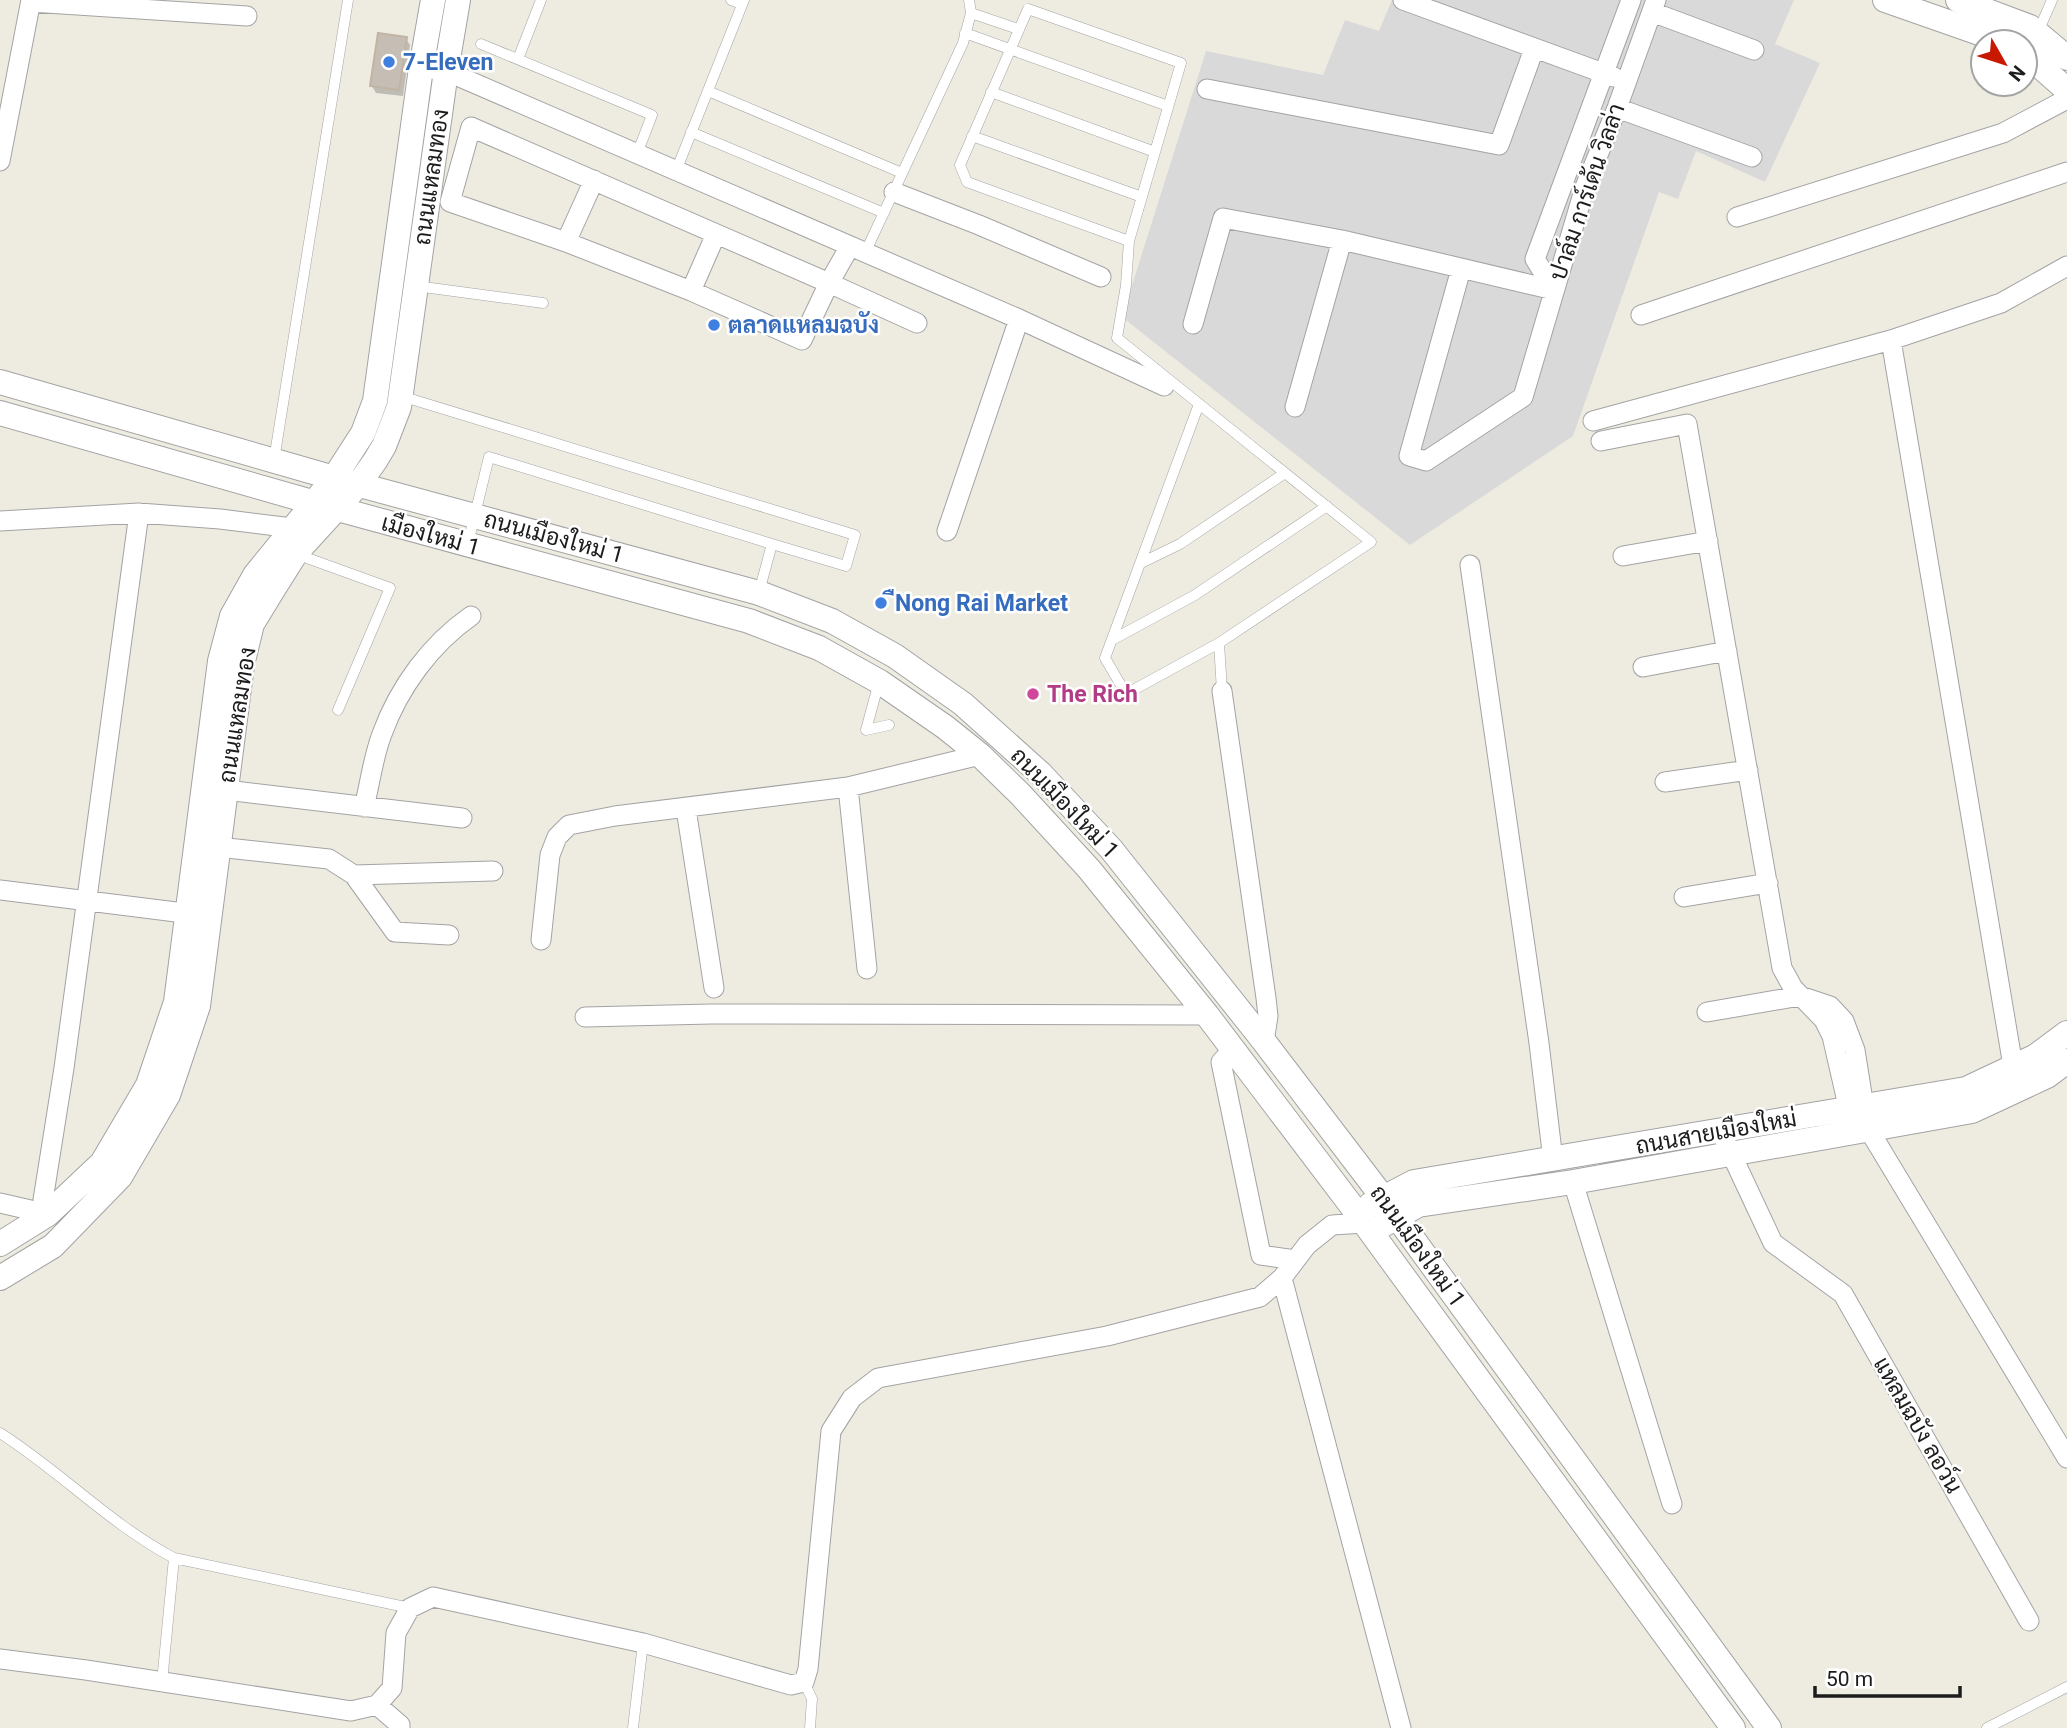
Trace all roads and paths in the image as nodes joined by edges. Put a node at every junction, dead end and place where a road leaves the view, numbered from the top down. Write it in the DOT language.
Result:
graph roads {
  1 [pos="348,0"];
  2 [pos="433,0"];
  3 [pos="458,0"];
  4 [pos="541,0"];
  5 [pos="731,0"];
  6 [pos="969,0"];
  7 [pos="1403,0"];
  8 [pos="1631,0"];
  9 [pos="1885,0"];
  10 [pos="1958,0"];
  11 [pos="2052,0"];
  12 [pos="31,1"];
  13 [pos="743,2"];
  14 [pos="1654,6"];
  15 [pos="971,13"];
  16 [pos="247,16"];
  17 [pos="2030,28"];
  18 [pos="2039,28"];
  19 [pos="1969,29"];
  20 [pos="1018,30"];
  21 [pos="965,33"];
  22 [pos="481,44"];
  23 [pos="1534,49"];
  24 [pos="1010,50"];
  25 [pos="1754,50"];
  26 [pos="2039,50"];
  27 [pos="2039,57"];
  28 [pos="2067,58"];
  29 [pos="518,59"];
  30 [pos="421,68"];
  31 [pos="446,71"];
  32 [pos="1602,74"];
  33 [pos="1626,80"];
  34 [pos="1207,89"];
  35 [pos="7,90"];
  36 [pos="2067,90"];
  37 [pos="708,91"];
  38 [pos="991,92"];
  39 [pos="2067,99"];
  40 [pos="1168,106"];
  41 [pos="1617,108"];
  42 [pos="691,132"];
  43 [pos="972,136"];
  44 [pos="1155,152"];
  45 [pos="637,154"];
  46 [pos="1752,157"];
  47 [pos="0,161"];
  48 [pos="676,171"];
  49 [pos="2067,172"];
  50 [pos="902,173"];
  51 [pos="594,180"];
  52 [pos="894,192"];
  53 [pos="1142,197"];
  54 [pos="884,213"];
  55 [pos="1737,217"];
  56 [pos="716,234"];
  57 [pos="1342,240"];
  58 [pos="1129,241"];
  59 [pos="566,242"];
  60 [pos="858,249"];
  61 [pos="2067,266"];
  62 [pos="1461,270"];
  63 [pos="1101,277"];
  64 [pos="829,283"];
  65 [pos="416,286"];
  66 [pos="1554,290"];
  67 [pos="691,291"];
  68 [pos="543,303"];
  69 [pos="1641,315"];
  70 [pos="1019,319"];
  71 [pos="918,323"];
  72 [pos="1194,324"];
  73 [pos="1891,340"];
  74 [pos="0,382"];
  75 [pos="1164,386"];
  76 [pos="401,396"];
  77 [pos="1199,404"];
  78 [pos="1295,407"];
  79 [pos="0,413"];
  80 [pos="1593,421"];
  81 [pos="1601,441"];
  82 [pos="274,461"];
  83 [pos="1285,474"];
  84 [pos="334,478"];
  85 [pos="358,485"];
  86 [pos="312,502"];
  87 [pos="1327,506"];
  88 [pos="337,509"];
  89 [pos="139,513"];
  90 [pos="475,516"];
  91 [pos="0,522"];
  92 [pos="292,528"];
  93 [pos="947,531"];
  94 [pos="1708,541"];
  95 [pos="467,544"];
  96 [pos="772,544"];
  97 [pos="296,554"];
  98 [pos="1623,556"];
  99 [pos="1141,563"];
  100 [pos="1470,565"];
  101 [pos="550,567"];
  102 [pos="759,593"];
  103 [pos="471,615"];
  104 [pos="1112,640"];
  105 [pos="1219,643"];
  106 [pos="1727,651"];
  107 [pos="1643,667"];
  108 [pos="880,682"];
  109 [pos="1222,691"];
  110 [pos="338,710"];
  111 [pos="889,725"];
  112 [pos="979,755"];
  113 [pos="1748,769"];
  114 [pos="1665,782"];
  115 [pos="848,787"];
  116 [pos="226,790"];
  117 [pos="364,807"];
  118 [pos="686,808"];
  119 [pos="462,818"];
  120 [pos="218,847"];
  121 [pos="492,871"];
  122 [pos="354,875"];
  123 [pos="1768,883"];
  124 [pos="0,890"];
  125 [pos="1684,897"];
  126 [pos="85,901"];
  127 [pos="199,915"];
  128 [pos="449,935"];
  129 [pos="541,940"];
  130 [pos="867,969"];
  131 [pos="714,988"];
  132 [pos="1800,996"];
  133 [pos="1707,1012"];
  134 [pos="1207,1015"];
  135 [pos="585,1017"];
  136 [pos="2067,1033"];
  137 [pos="1264,1042"];
  138 [pos="1233,1049"];
  139 [pos="2067,1061"];
  140 [pos="2016,1078"];
  141 [pos="1861,1116"];
  142 [pos="1733,1141"];
  143 [pos="1553,1160"];
  144 [pos="1573,1182"];
  145 [pos="0,1203"];
  146 [pos="1390,1207"];
  147 [pos="48,1214"];
  148 [pos="1365,1223"];
  149 [pos="0,1244"];
  150 [pos="1295,1261"];
  151 [pos="0,1278"];
  152 [pos="1282,1278"];
  153 [pos="0,1433"];
  154 [pos="2067,1458"];
  155 [pos="1672,1504"];
  156 [pos="174,1558"];
  157 [pos="410,1608"];
  158 [pos="2029,1620"];
  159 [pos="643,1643"];
  160 [pos="0,1659"];
  161 [pos="162,1682"];
  162 [pos="804,1682"];
  163 [pos="2067,1687"];
  164 [pos="377,1705"];
  165 [pos="400,1728"];
  166 [pos="633,1728"];
  167 [pos="810,1728"];
  168 [pos="1401,1728"];
  169 [pos="1733,1728"];
  170 [pos="1769,1728"];
  171 [pos="1987,1728"];
  1 -- 82 [label="lane"];
  2 -- 30 [label="street, ถนนแหลมทอง"];
  3 -- 31 [label="street, ถนนแหลมทอง"];
  4 -- 29 [label="lane"];
  5 -- 13 [label="lane"];
  6 -- 15 [label="lane"];
  7 -- 23 [label="street"];
  8 -- 32 [label="street, ปาล์ม การ์เด้น วิลล่า"];
  9 -- 19 [label="street"];
  10 -- 17 [label="street"];
  11 -- 18 [label="lane"];
  12 -- 16 [label="street"];
  12 -- 35 [label="street"];
  13 -- 37 [label="lane"];
  14 -- 25 [label="street"];
  14 -- 33 [label="street, ปาล์ม การ์เด้น วิลล่า"];
  15 -- 20 [label="lane"];
  15 -- 21 [label="lane"];
  20 -- 24 [label="lane"];
  20 -- 40 [label="lane"];
  21 -- 24 [label="lane"];
  21 -- 50 [label="lane"];
  22 -- 29 [label="lane"];
  23 -- 32 [label="street"];
  23 -- 34 [label="street"];
  24 -- 38 [label="lane"];
  24 -- 40 [label="lane"];
  26 -- 28 [label="street"];
  27 -- 36 [label="street"];
  29 -- 45 [label="lane"];
  30 -- 31 [label="street"];
  30 -- 84 [label="street, ถนนแหลมทอง"];
  31 -- 45 [label="street"];
  31 -- 65 [label="street, ถนนแหลมทอง"];
  32 -- 33 [label="street"];
  32 -- 66 [label="street, ปาล์ม การ์เด้น วิลล่า"];
  33 -- 41 [label="street, ปาล์ม การ์เด้น วิลล่า"];
  35 -- 47 [label="street"];
  37 -- 42 [label="lane"];
  37 -- 50 [label="lane"];
  38 -- 43 [label="lane"];
  38 -- 44 [label="lane"];
  39 -- 55 [label="street"];
  40 -- 44 [label="lane"];
  41 -- 46 [label="street"];
  41 -- 66 [label="street, ปาล์ม การ์เด้น วิลล่า"];
  42 -- 48 [label="lane"];
  42 -- 54 [label="lane"];
  43 -- 53 [label="lane"];
  43 -- 58 [label="lane"];
  44 -- 53 [label="lane"];
  45 -- 48 [label="street"];
  48 -- 60 [label="street"];
  49 -- 69 [label="street"];
  50 -- 52 [label="lane"];
  51 -- 56 [label="street"];
  51 -- 59 [label="street"];
  51 -- 59 [label="street"];
  52 -- 54 [label="lane"];
  52 -- 63 [label="street"];
  53 -- 58 [label="lane"];
  54 -- 60 [label="lane"];
  56 -- 64 [label="street"];
  56 -- 67 [label="street"];
  57 -- 62 [label="street"];
  57 -- 72 [label="street"];
  57 -- 78 [label="street"];
  58 -- 77 [label="lane"];
  59 -- 67 [label="street"];
  60 -- 64 [label="street"];
  60 -- 70 [label="street"];
  61 -- 73 [label="street"];
  62 -- 66 [label="street"];
  62 -- 66 [label="street"];
  64 -- 67 [label="street"];
  64 -- 71 [label="street"];
  65 -- 68 [label="lane"];
  65 -- 76 [label="street, ถนนแหลมทอง"];
  70 -- 75 [label="street"];
  70 -- 93 [label="street"];
  73 -- 80 [label="street"];
  73 -- 140 [label="street"];
  74 -- 82 [label="street, ถนนเมืองใหม่ 1"];
  76 -- 85 [label="street, ถนนแหลมทอง"];
  76 -- 96 [label="lane"];
  77 -- 83 [label="lane"];
  77 -- 99 [label="lane"];
  79 -- 86 [label="street"];
  81 -- 94 [label="street"];
  82 -- 84 [label="street, ถนนเมืองใหม่ 1"];
  83 -- 87 [label="lane"];
  83 -- 99 [label="lane"];
  84 -- 85 [label="street, ถนนเมืองใหม่ 1"];
  84 -- 86 [label="street, ถนนแหลมทอง"];
  85 -- 88 [label="street, ถนนแหลมทอง"];
  85 -- 90 [label="street, ถนนเมืองใหม่ 1"];
  86 -- 88 [label="street, เมืองใหม่ 1"];
  86 -- 92 [label="street, ถนนแหลมทอง"];
  87 -- 104 [label="lane"];
  87 -- 105 [label="lane"];
  88 -- 95 [label="street, เมืองใหม่ 1"];
  88 -- 97 [label="street, ถนนแหลมทอง"];
  89 -- 91 [label="street"];
  89 -- 92 [label="street"];
  89 -- 126 [label="street"];
  90 -- 95 [label="lane"];
  90 -- 96 [label="lane"];
  90 -- 102 [label="street, ถนนเมืองใหม่ 1"];
  92 -- 127 [label="street, ถนนแหลมทอง"];
  94 -- 98 [label="street"];
  94 -- 106 [label="street"];
  95 -- 101 [label="street, เมืองใหม่ 1"];
  96 -- 102 [label="lane"];
  97 -- 110 [label="lane"];
  97 -- 116 [label="street, ถนนแหลมทอง"];
  99 -- 104 [label="lane"];
  100 -- 143 [label="street"];
  101 -- 108 [label="street, ถนนเมืองใหม่ 1"];
  102 -- 137 [label="street, ถนนเมืองใหม่ 1"];
  103 -- 117 [label="street"];
  104 -- 105 [label="lane"];
  105 -- 109 [label="lane"];
  106 -- 107 [label="street"];
  106 -- 113 [label="street"];
  108 -- 111 [label="lane"];
  108 -- 112 [label="street, ถนนเมืองใหม่ 1"];
  109 -- 137 [label="street"];
  112 -- 115 [label="street"];
  112 -- 134 [label="street, ถนนเมืองใหม่ 1"];
  113 -- 114 [label="street"];
  113 -- 123 [label="street"];
  115 -- 118 [label="street"];
  115 -- 130 [label="street"];
  116 -- 117 [label="street"];
  116 -- 120 [label="street, ถนนแหลมทอง"];
  117 -- 119 [label="street"];
  118 -- 129 [label="street"];
  118 -- 131 [label="street"];
  120 -- 122 [label="street"];
  120 -- 127 [label="street, ถนนแหลมทอง"];
  121 -- 122 [label="street"];
  122 -- 128 [label="street"];
  123 -- 125 [label="street"];
  123 -- 132 [label="street"];
  124 -- 126 [label="street"];
  126 -- 127 [label="street"];
  126 -- 147 [label="street"];
  127 -- 147 [label="street, ถนนแหลมทอง"];
  127 -- 151 [label="street, ถนนแหลมทอง"];
  132 -- 133 [label="street"];
  132 -- 141 [label="street"];
  134 -- 135 [label="street"];
  134 -- 138 [label="street, ถนนเมืองใหม่ 1"];
  136 -- 140 [label="street, ถนนสายเมืองใหม่"];
  137 -- 146 [label="street, ถนนเมืองใหม่ 1"];
  138 -- 148 [label="street, ถนนเมืองใหม่ 1"];
  138 -- 150 [label="street"];
  139 -- 140 [label="street, ถนนสายเมืองใหม่"];
  140 -- 141 [label="street, ถนนสายเมืองใหม่"];
  141 -- 142 [label="street, ถนนสายเมืองใหม่"];
  141 -- 154 [label="street"];
  142 -- 143 [label="street, ถนนสายเมืองใหม่"];
  142 -- 144 [label="street, ถนนสายเมืองใหม่"];
  142 -- 158 [label="street, แหลมฉบัง ลอว์น"];
  143 -- 146 [label="street, ถนนสายเมืองใหม่"];
  144 -- 146 [label="street, ถนนสายเมืองใหม่"];
  144 -- 155 [label="street"];
  145 -- 147 [label="street"];
  146 -- 148 [label="street, ถนนสายเมืองใหม่"];
  146 -- 170 [label="street, ถนนเมืองใหม่ 1"];
  147 -- 149 [label="street, ถนนแหลมทอง"];
  148 -- 150 [label="street"];
  148 -- 169 [label="street, ถนนเมืองใหม่ 1"];
  150 -- 152 [label="street"];
  152 -- 162 [label="street"];
  152 -- 168 [label="street"];
  153 -- 156 [label="lane"];
  156 -- 157 [label="lane"];
  156 -- 161 [label="lane"];
  157 -- 159 [label="street"];
  157 -- 164 [label="street"];
  159 -- 162 [label="street"];
  159 -- 166 [label="lane"];
  160 -- 161 [label="street"];
  161 -- 164 [label="street"];
  162 -- 167 [label="lane"];
  163 -- 171 [label="lane"];
  164 -- 165 [label="street"];
}
